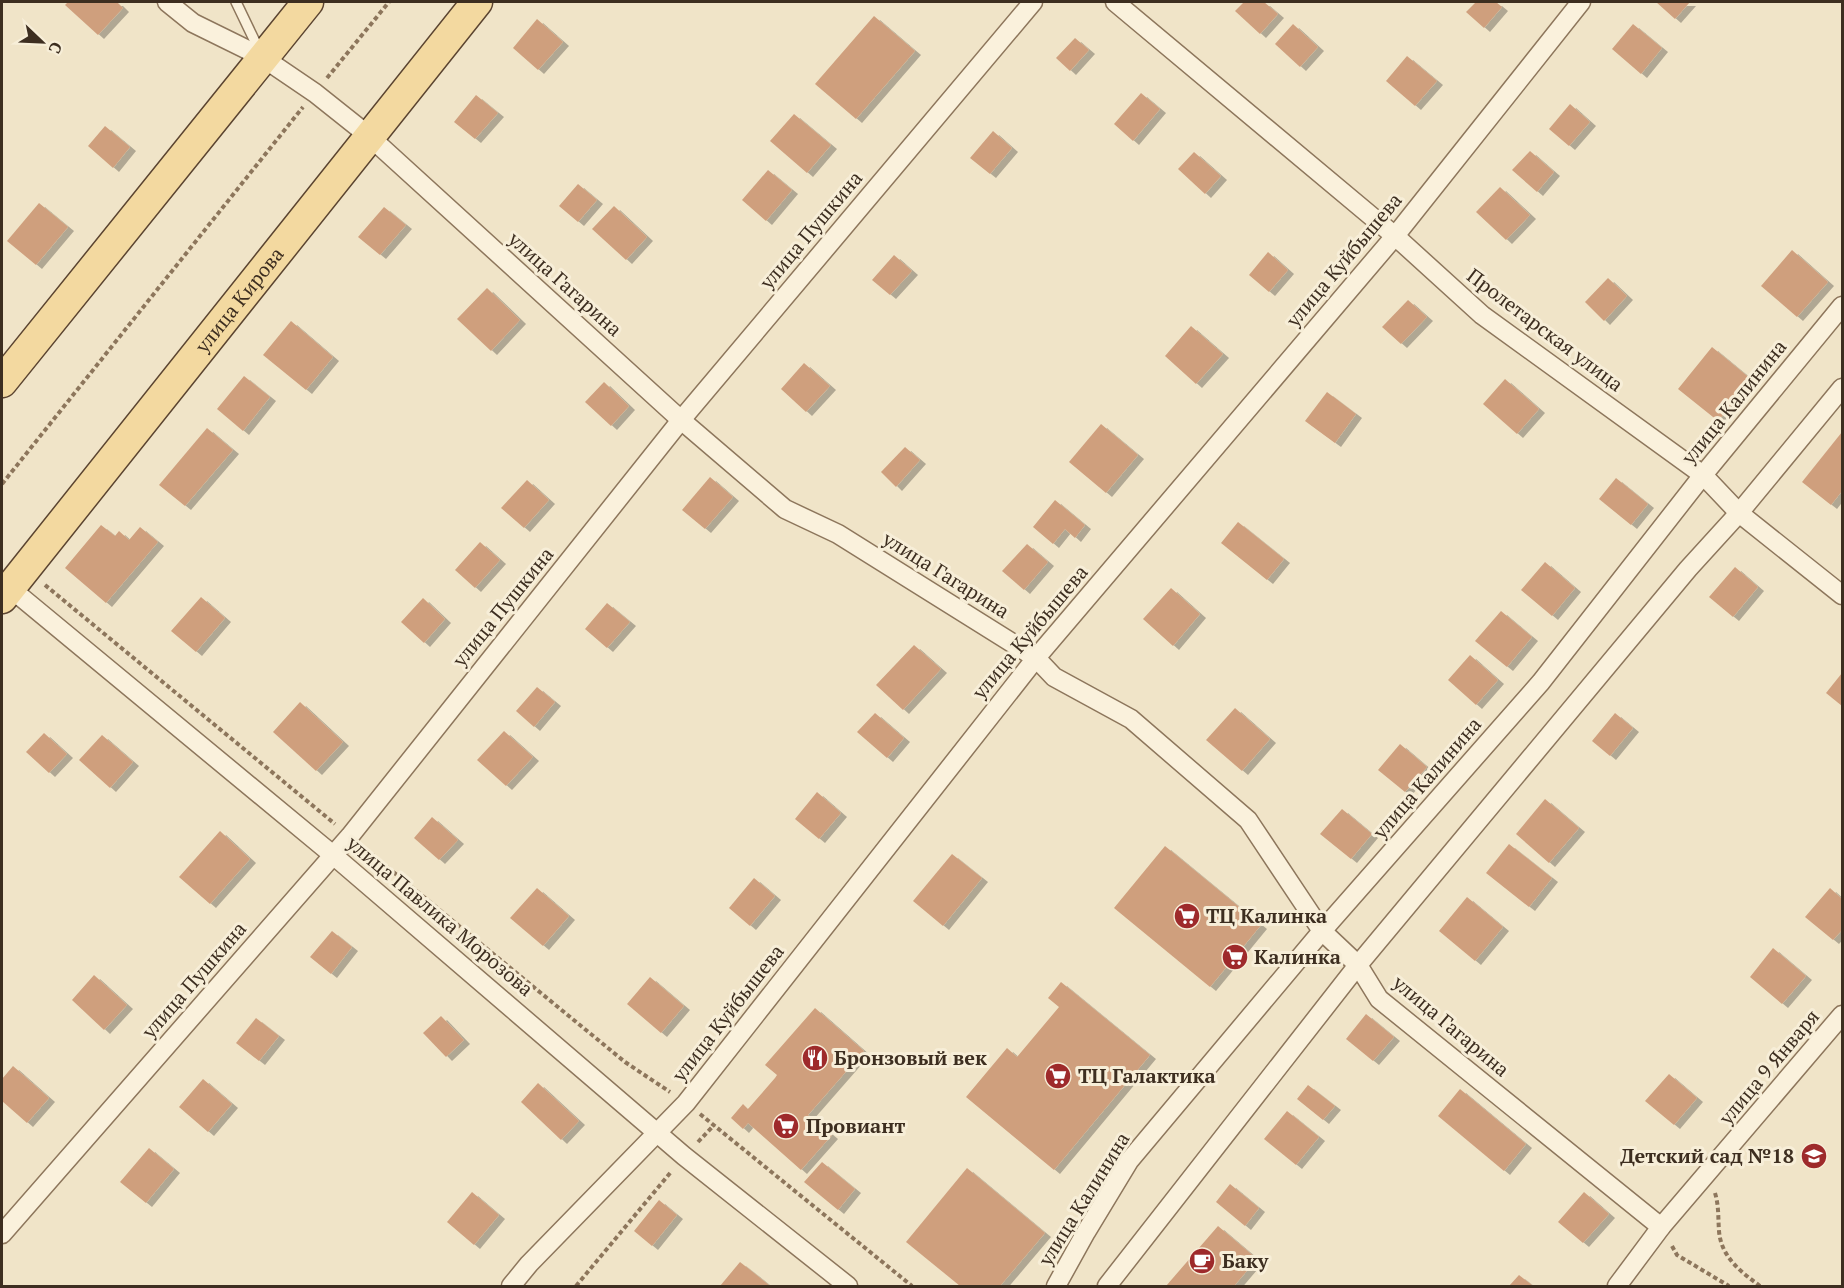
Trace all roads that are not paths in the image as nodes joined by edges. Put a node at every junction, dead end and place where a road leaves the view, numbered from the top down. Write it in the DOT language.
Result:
graph roads {
  1 [pos="167,2"];
  2 [pos="236,2"];
  3 [pos="308,2"];
  4 [pos="477,2"];
  5 [pos="1033,2"];
  6 [pos="1115,2"];
  7 [pos="1581,2"];
  8 [pos="262,57"];
  9 [pos="369,136"];
  10 [pos="1395,236"];
  11 [pos="1842,306"];
  12 [pos="2,382"];
  13 [pos="1842,388"];
  14 [pos="681,420"];
  15 [pos="1703,475"];
  16 [pos="1739,513"];
  17 [pos="9,584"];
  18 [pos="1842,595"];
  19 [pos="1036,658"];
  20 [pos="333,855"];
  21 [pos="1322,931"];
  22 [pos="1358,965"];
  23 [pos="1842,1015"];
  24 [pos="658,1131"];
  25 [pos="1661,1227"];
  26 [pos="2,1234"];
  27 [pos="511,1287"];
  28 [pos="848,1287"];
  29 [pos="1056,1287"];
  30 [pos="1107,1287"];
  31 [pos="1617,1287"];
  1 -- 8 [label="street, улица Гагарина"];
  2 -- 8 [label="lane"];
  3 -- 8 [label="main road"];
  4 -- 9 [label="main road, улица Кирова"];
  5 -- 14 [label="street, улица Пушкина"];
  6 -- 10 [label="street, Пролетарская улица"];
  7 -- 10 [label="street, улица Куйбышева"];
  8 -- 9 [label="street, улица Гагарина"];
  8 -- 12 [label="main road"];
  9 -- 14 [label="street, улица Гагарина"];
  9 -- 17 [label="main road, улица Кирова"];
  10 -- 15 [label="street, Пролетарская улица"];
  10 -- 19 [label="street, улица Куйбышева"];
  11 -- 15 [label="street, улица Калинина"];
  13 -- 16 [label="street"];
  14 -- 19 [label="street, улица Гагарина"];
  14 -- 20 [label="street, улица Пушкина"];
  15 -- 16 [label="street, Пролетарская улица"];
  15 -- 21 [label="street, улица Калинина"];
  16 -- 18 [label="street, Пролетарская улица"];
  16 -- 22 [label="street"];
  17 -- 20 [label="street, улица Павлика Морозова"];
  19 -- 21 [label="street, улица Гагарина"];
  19 -- 24 [label="street, улица Куйбышева"];
  20 -- 24 [label="street, улица Павлика Морозова"];
  20 -- 26 [label="street, улица Пушкина"];
  21 -- 22 [label="street, улица Гагарина"];
  21 -- 29 [label="street, улица Калинина"];
  22 -- 25 [label="street, улица Гагарина"];
  22 -- 30 [label="street"];
  23 -- 25 [label="street, улица 9 Января"];
  24 -- 27 [label="street, улица Куйбышева"];
  24 -- 28 [label="street, улица Павлика Морозова"];
  25 -- 31 [label="street, улица 9 Января"];
}
